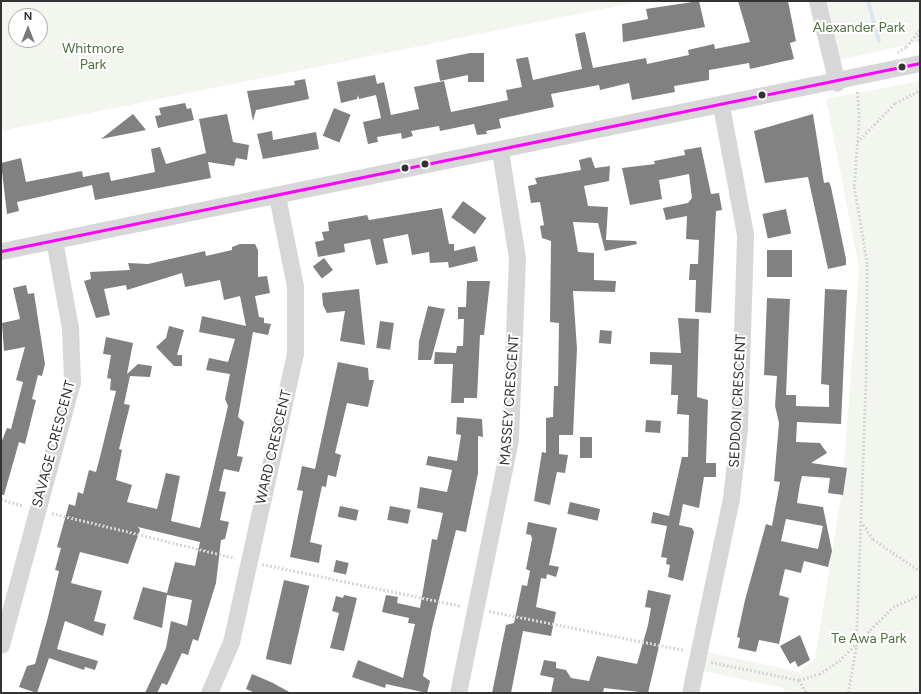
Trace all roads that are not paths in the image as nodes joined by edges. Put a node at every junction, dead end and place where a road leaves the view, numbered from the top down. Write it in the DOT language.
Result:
graph roads {
  1 [pos="817,1"];
  2 [pos="920,63"];
  3 [pos="837,83"];
  4 [pos="721,106"];
  5 [pos="500,151"];
  6 [pos="277,196"];
  7 [pos="54,240"];
  8 [pos="1,251"];
  9 [pos="1,645"];
  10 [pos="209,693"];
  11 [pos="458,693"];
  12 [pos="690,693"];
  1 -- 3 [label="street"];
  2 -- 3 [label="street"];
  3 -- 4 [label="street"];
  4 -- 5 [label="street"];
  4 -- 12 [label="street, SEDDON CRESCENT"];
  5 -- 6 [label="street"];
  5 -- 11 [label="street, MASSEY CRESCENT"];
  6 -- 7 [label="street"];
  6 -- 10 [label="street, WARD CRESCENT"];
  7 -- 8 [label="street"];
  7 -- 9 [label="street, SAVAGE CRESCENT"];
}
